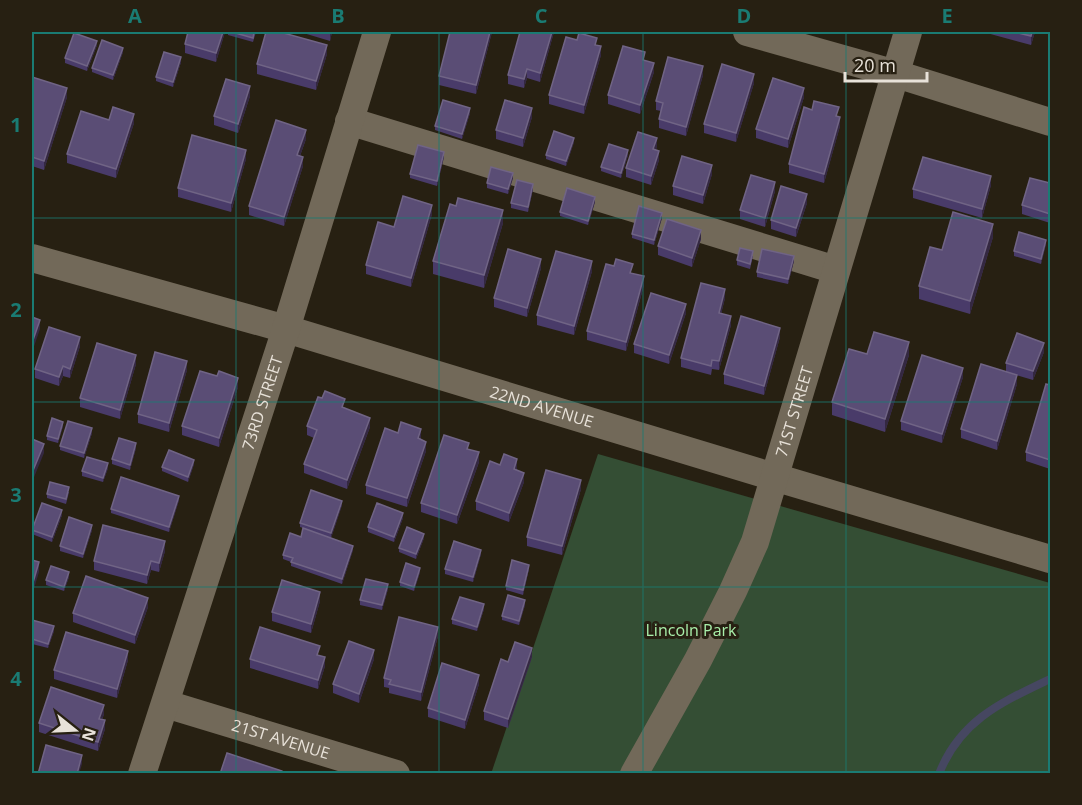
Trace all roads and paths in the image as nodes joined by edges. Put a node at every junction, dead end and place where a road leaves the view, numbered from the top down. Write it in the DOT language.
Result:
graph roads {
  1 [pos="377,32"];
  2 [pos="747,32"];
  3 [pos="908,32"];
  4 [pos="896,74"];
  5 [pos="350,121"];
  6 [pos="1050,122"];
  7 [pos="32,258"];
  8 [pos="837,270"];
  9 [pos="286,329"];
  10 [pos="774,477"];
  11 [pos="1050,559"];
  12 [pos="165,704"];
  13 [pos="142,774"];
  14 [pos="396,774"];
  15 [pos="634,774"];
  1 -- 5 [label="street, 73RD STREET"];
  2 -- 4 [label="street"];
  3 -- 4 [label="street, 71ST STREET"];
  4 -- 6 [label="street"];
  4 -- 8 [label="street, 71ST STREET"];
  5 -- 8 [label="street"];
  5 -- 9 [label="street, 73RD STREET"];
  7 -- 9 [label="street, 22ND AVENUE"];
  8 -- 10 [label="street, 71ST STREET"];
  9 -- 10 [label="street, 22ND AVENUE"];
  9 -- 12 [label="street, 73RD STREET"];
  10 -- 11 [label="street, 22ND AVENUE"];
  10 -- 15 [label="street, 71ST STREET"];
  12 -- 13 [label="street, 73RD STREET"];
  12 -- 14 [label="street, 21ST AVENUE"];
}
